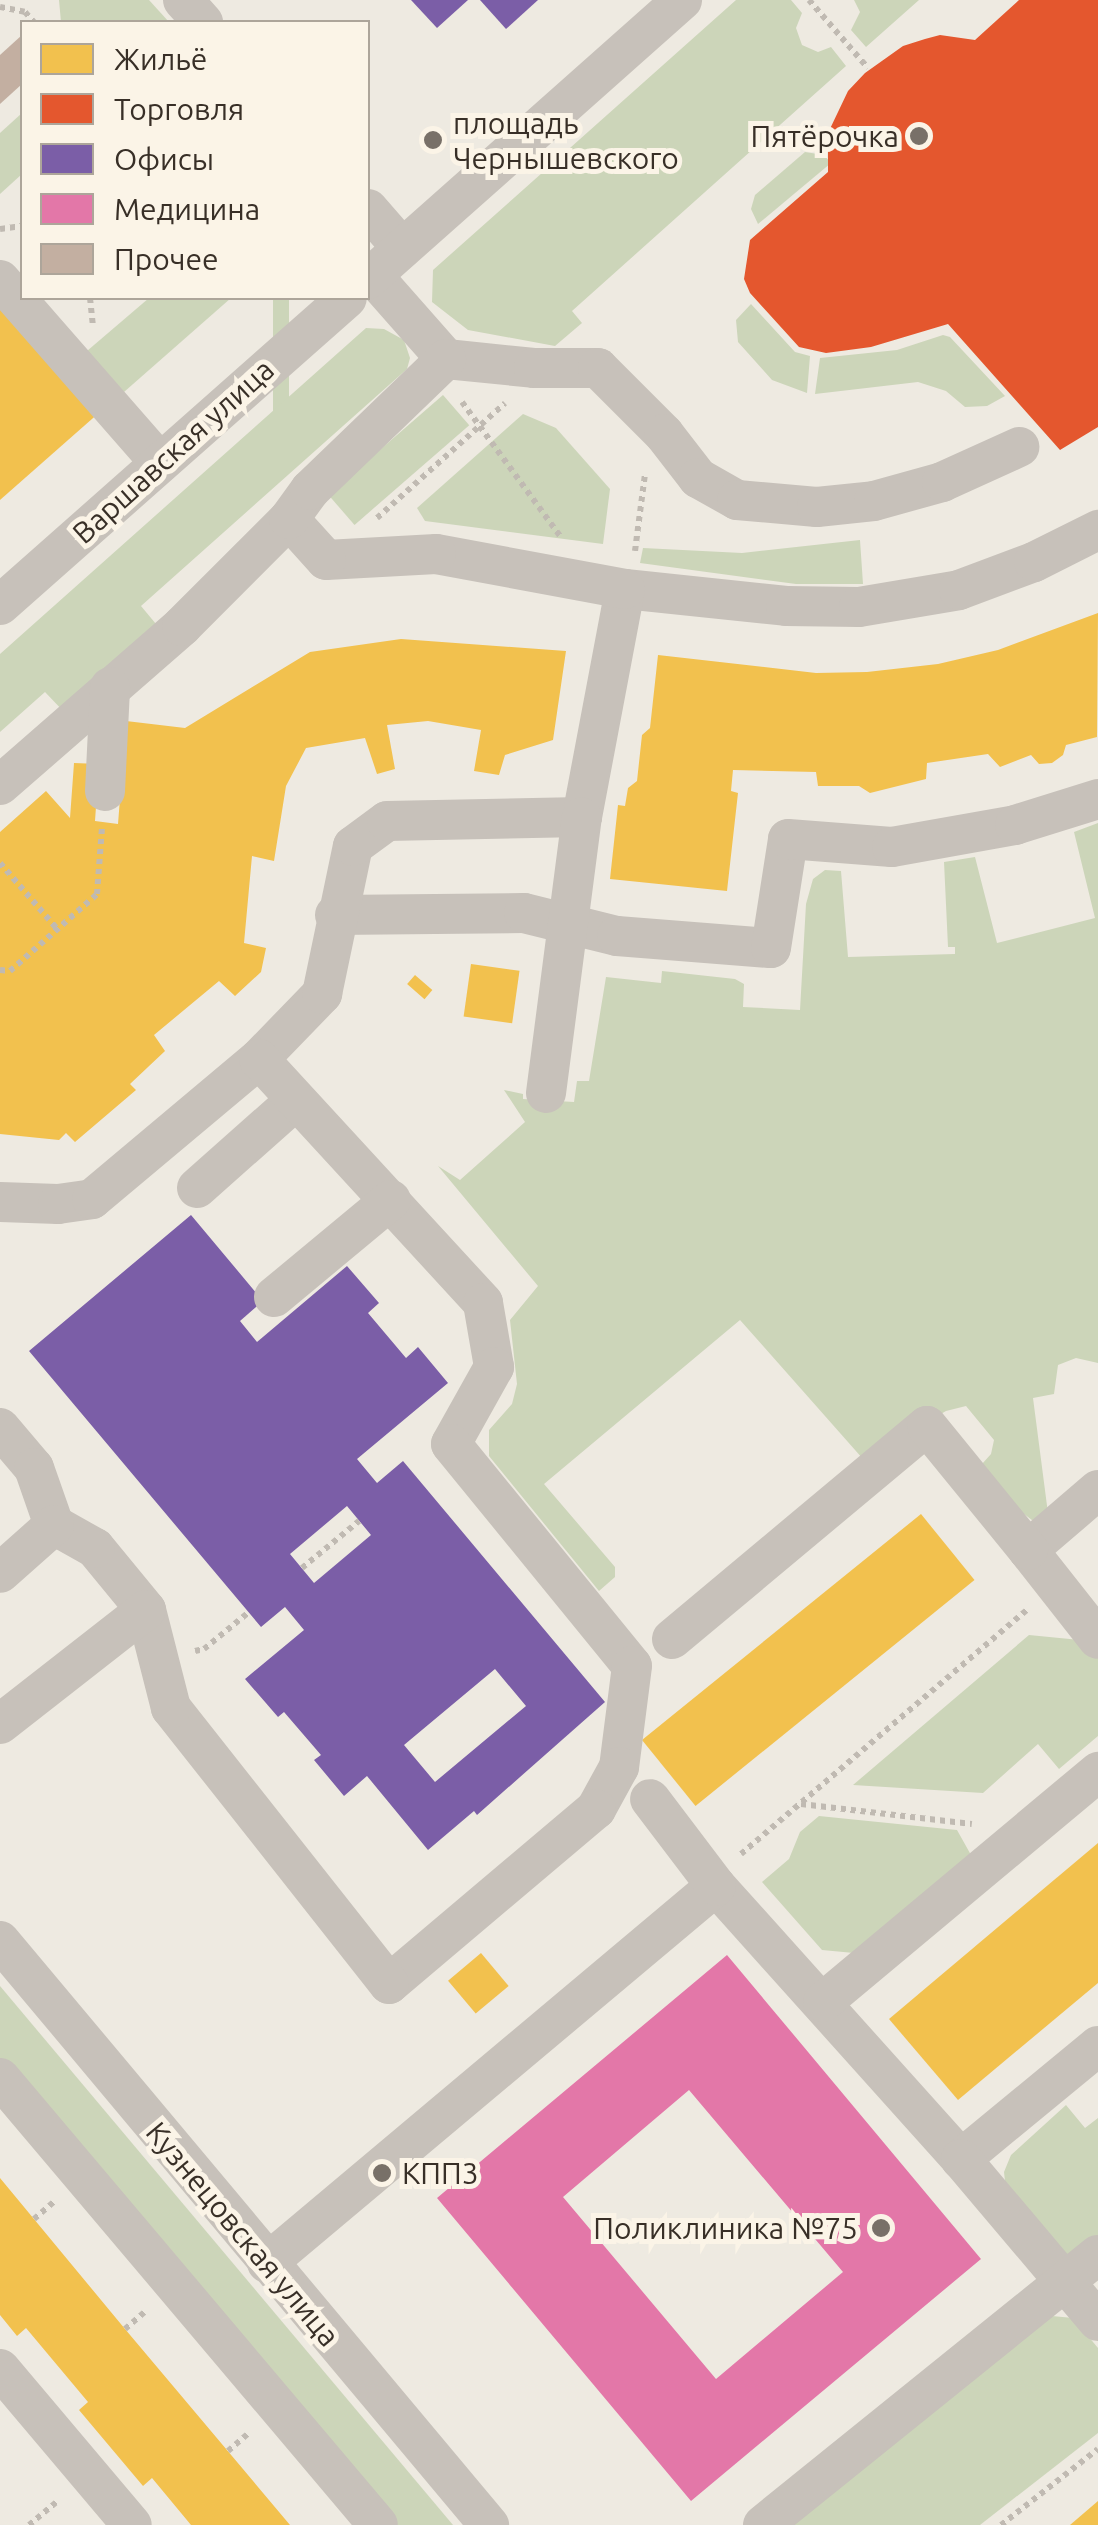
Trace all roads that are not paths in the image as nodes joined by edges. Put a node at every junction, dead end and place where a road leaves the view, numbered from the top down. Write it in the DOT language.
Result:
graph roads {
  1 [pos="184,0"];
  2 [pos="682,0"];
  3 [pos="201,20"];
  4 [pos="370,210"];
  5 [pos="402,248"];
  6 [pos="370,277"];
  7 [pos="0,280"];
  8 [pos="370,292"];
  9 [pos="344,300"];
  10 [pos="440,365"];
  11 [pos="1019,446"];
  12 [pos="160,463"];
  13 [pos="290,519"];
  14 [pos="1098,530"];
  15 [pos="629,578"];
  16 [pos="0,605"];
  17 [pos="99,696"];
  18 [pos="96,778"];
  19 [pos="0,785"];
  20 [pos="1098,799"];
  21 [pos="582,816"];
  22 [pos="335,915"];
  23 [pos="568,924"];
  24 [pos="260,1060"];
  25 [pos="546,1092"];
  26 [pos="295,1101"];
  27 [pos="198,1188"];
  28 [pos="391,1200"];
  29 [pos="0,1202"];
  30 [pos="274,1297"];
  31 [pos="0,1428"];
  32 [pos="1098,1490"];
  33 [pos="54,1526"];
  34 [pos="1028,1550"];
  35 [pos="0,1574"];
  36 [pos="146,1610"];
  37 [pos="1098,1638"];
  38 [pos="672,1639"];
  39 [pos="0,1724"];
  40 [pos="1098,1772"];
  41 [pos="650,1800"];
  42 [pos="714,1882"];
  43 [pos="0,1941"];
  44 [pos="823,2002"];
  45 [pos="1098,2046"];
  46 [pos="0,2078"];
  47 [pos="961,2159"];
  48 [pos="1098,2255"];
  49 [pos="266,2263"];
  50 [pos="1065,2282"];
  51 [pos="1098,2321"];
  52 [pos="0,2370"];
  53 [pos="132,2525"];
  54 [pos="378,2525"];
  55 [pos="489,2525"];
  56 [pos="763,2525"];
  1 -- 3 [label="street"];
  2 -- 5 [label="street, Варшавская улица"];
  4 -- 5 [label="street"];
  5 -- 6 [label="street, Варшавская улица"];
  7 -- 12 [label="street"];
  8 -- 10 [label="street"];
  9 -- 12 [label="street, Варшавская улица"];
  10 -- 11 [label="street"];
  10 -- 13 [label="street"];
  12 -- 16 [label="street, Варшавская улица"];
  13 -- 15 [label="street"];
  13 -- 17 [label="street"];
  14 -- 15 [label="street"];
  15 -- 21 [label="street"];
  17 -- 18 [label="street"];
  17 -- 19 [label="street"];
  20 -- 23 [label="street"];
  21 -- 22 [label="street"];
  21 -- 23 [label="street"];
  22 -- 23 [label="street"];
  22 -- 24 [label="street"];
  23 -- 25 [label="street"];
  24 -- 26 [label="street"];
  24 -- 29 [label="street"];
  26 -- 27 [label="street"];
  26 -- 28 [label="street"];
  28 -- 30 [label="street"];
  28 -- 36 [label="street"];
  31 -- 33 [label="street"];
  32 -- 34 [label="street"];
  33 -- 35 [label="street"];
  33 -- 36 [label="street"];
  34 -- 37 [label="street"];
  34 -- 38 [label="street"];
  36 -- 39 [label="street"];
  40 -- 44 [label="street"];
  41 -- 42 [label="street"];
  42 -- 44 [label="street"];
  42 -- 49 [label="street"];
  43 -- 49 [label="street, Кузнецовская улица"];
  44 -- 47 [label="street"];
  45 -- 47 [label="street"];
  46 -- 54 [label="street"];
  47 -- 50 [label="street"];
  48 -- 50 [label="street"];
  49 -- 55 [label="street, Кузнецовская улица"];
  50 -- 51 [label="street"];
  50 -- 56 [label="street"];
  52 -- 53 [label="street"];
}
